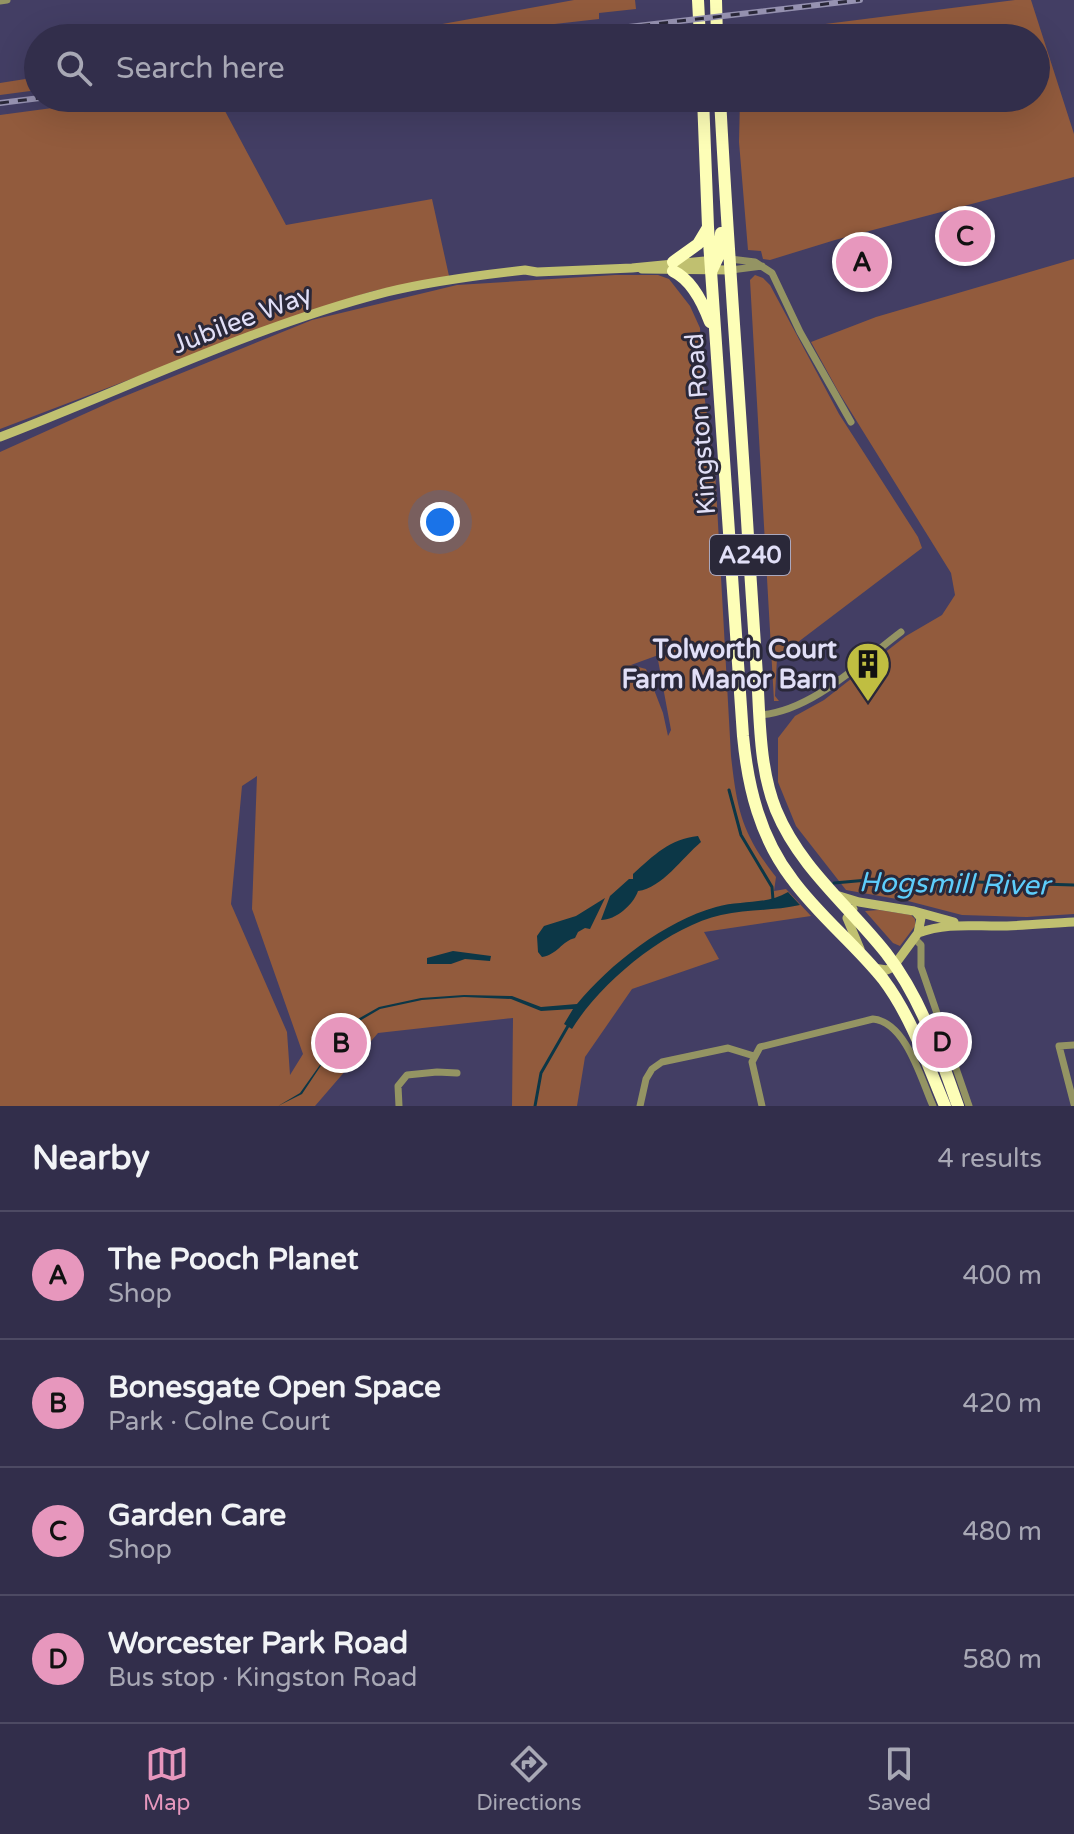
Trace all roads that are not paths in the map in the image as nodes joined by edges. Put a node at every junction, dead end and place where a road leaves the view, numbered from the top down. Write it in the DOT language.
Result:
graph roads {
  1 [pos="7,0"];
  2 [pos="698,0"];
  3 [pos="716,0"];
  4 [pos="0,1"];
  5 [pos="699,24"];
  6 [pos="717,24"];
  7 [pos="704,112"];
  8 [pos="721,112"];
  9 [pos="708,227"];
  10 [pos="720,264"];
  11 [pos="673,267"];
  12 [pos="715,336"];
  13 [pos="851,422"];
  14 [pos="0,437"];
  15 [pos="901,632"];
  16 [pos="759,715"];
  17 [pos="827,889"];
  18 [pos="868,904"];
  19 [pos="850,912"];
  20 [pos="916,912"];
  21 [pos="1074,922"];
  22 [pos="961,924"];
  23 [pos="916,935"];
  24 [pos="870,964"];
  25 [pos="894,965"];
  26 [pos="1052,1039"];
  27 [pos="1074,1045"];
  28 [pos="1059,1046"];
  29 [pos="754,1056"];
  30 [pos="457,1073"];
  31 [pos="1074,1104"];
  32 [pos="399,1106"];
  33 [pos="640,1106"];
  34 [pos="762,1106"];
  35 [pos="933,1106"];
  36 [pos="945,1106"];
  37 [pos="958,1106"];
  38 [pos="969,1106"];
  1 -- 4 [label="street"];
  2 -- 5 [label="highway"];
  3 -- 6 [label="highway"];
  7 -- 9 [label="highway, Kingston Road / A240"];
  8 -- 10 [label="highway"];
  9 -- 10 [label="highway, Kingston Road / A240"];
  9 -- 11 [label="highway"];
  10 -- 11 [label="street, Jubilee Way"];
  10 -- 12 [label="highway, Kingston Road / A240"];
  10 -- 13 [label="street"];
  10 -- 16 [label="highway, Kingston Road / A240"];
  11 -- 12 [label="highway"];
  11 -- 14 [label="street, Jubilee Way"];
  12 -- 24 [label="highway, Kingston Road / A240"];
  15 -- 16 [label="street"];
  16 -- 17 [label="highway, Kingston Road / A240"];
  17 -- 18 [label="street"];
  17 -- 19 [label="highway, A240"];
  18 -- 19 [label="street"];
  18 -- 20 [label="street"];
  19 -- 24 [label="street"];
  19 -- 25 [label="highway, A240"];
  20 -- 22 [label="street"];
  20 -- 23 [label="street"];
  21 -- 22 [label="street"];
  22 -- 23 [label="street"];
  23 -- 25 [label="street"];
  23 -- 38 [label="street"];
  24 -- 25 [label="street"];
  24 -- 36 [label="highway, A240"];
  25 -- 37 [label="highway, A240"];
  26 -- 28 [label="street"];
  27 -- 28 [label="street"];
  28 -- 31 [label="street"];
  29 -- 33 [label="street"];
  29 -- 34 [label="street"];
  29 -- 35 [label="street"];
  30 -- 32 [label="street"];
}
